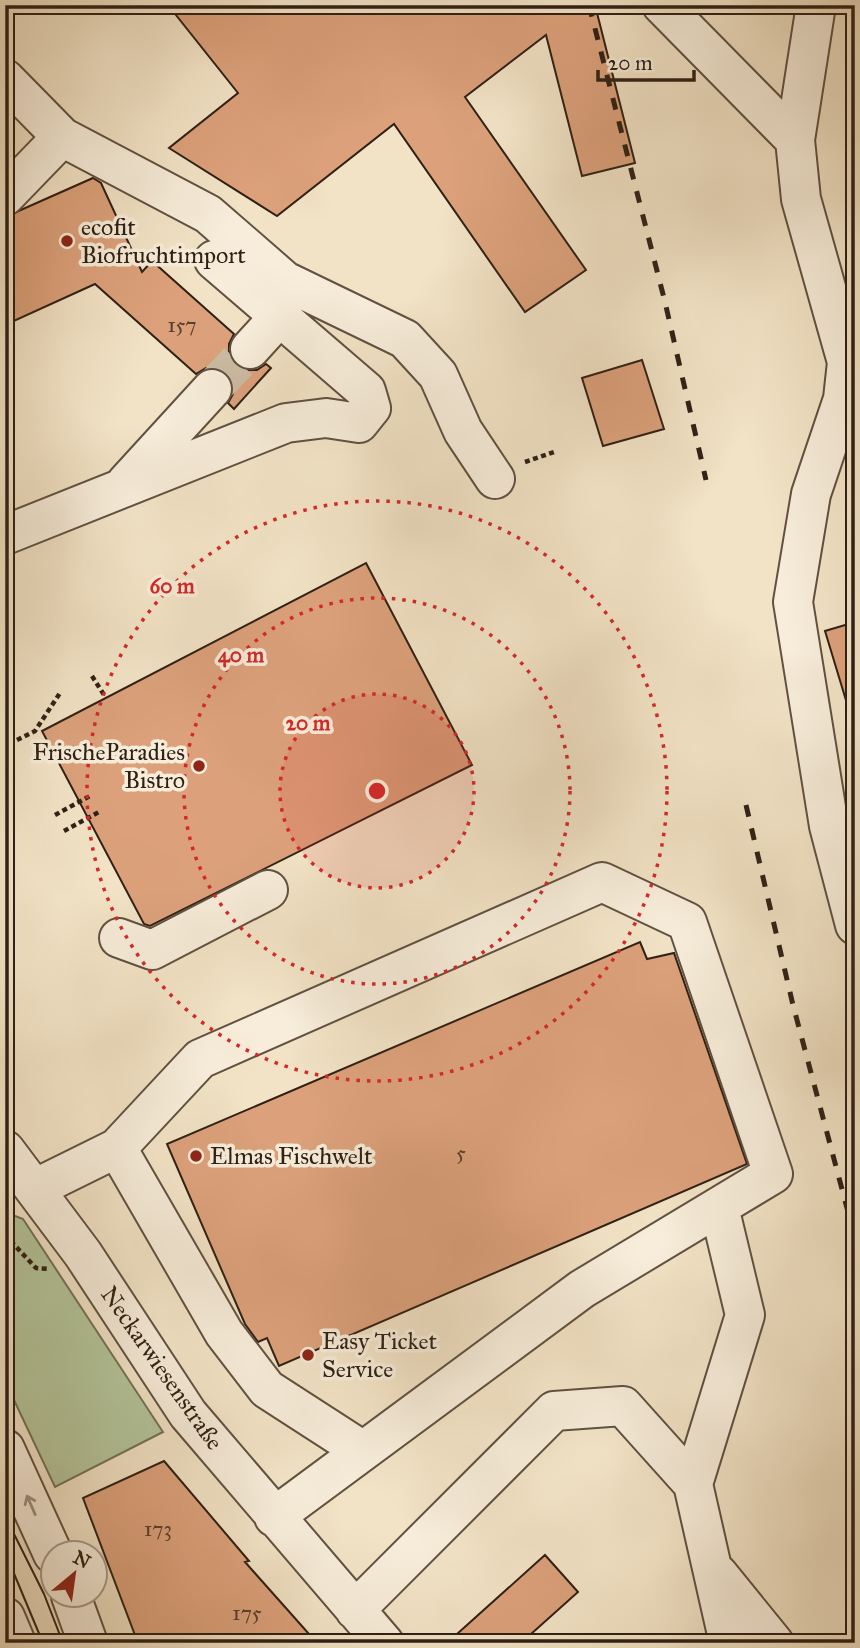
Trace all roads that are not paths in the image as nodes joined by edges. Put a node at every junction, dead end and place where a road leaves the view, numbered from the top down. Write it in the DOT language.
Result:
graph roads {
  1 [pos="662,5"];
  2 [pos="816,5"];
  3 [pos="5,79"];
  4 [pos="62,137"];
  5 [pos="796,140"];
  6 [pos="5,197"];
  7 [pos="214,260"];
  8 [pos="280,316"];
  9 [pos="250,349"];
  10 [pos="851,361"];
  11 [pos="212,389"];
  12 [pos="495,479"];
  13 [pos="120,490"];
  14 [pos="5,535"];
  15 [pos="268,890"];
  16 [pos="855,925"];
  17 [pos="119,938"];
  18 [pos="117,1148"];
  19 [pos="5,1150"];
  20 [pos="36,1188"];
  21 [pos="719,1207"];
  22 [pos="5,1449"];
  23 [pos="363,1451"];
  24 [pos="693,1484"];
  25 [pos="274,1517"];
  26 [pos="47,1540"];
  27 [pos="713,1567"];
  28 [pos="76,1610"];
  29 [pos="355,1610"];
  30 [pos="88,1643"];
  31 [pos="384,1643"];
  32 [pos="729,1643"];
  33 [pos="774,1643"];
  1 -- 5 [label="street"];
  2 -- 5 [label="street"];
  3 -- 4 [label="street"];
  4 -- 6 [label="street"];
  4 -- 12 [label="street"];
  5 -- 10 [label="street"];
  7 -- 8 [label="street"];
  8 -- 9 [label="street"];
  8 -- 13 [label="street"];
  10 -- 16 [label="street"];
  11 -- 13 [label="street"];
  13 -- 14 [label="street"];
  15 -- 17 [label="street"];
  18 -- 20 [label="street"];
  18 -- 21 [label="street"];
  18 -- 23 [label="street"];
  19 -- 20 [label="street, Neckarwiesenstraße"];
  20 -- 25 [label="street, Neckarwiesenstraße"];
  21 -- 23 [label="street"];
  21 -- 24 [label="street"];
  26 -- 22 [label="street, one-way"];
  23 -- 25 [label="street"];
  24 -- 27 [label="street"];
  24 -- 29 [label="street"];
  25 -- 29 [label="street, Neckarwiesenstraße"];
  27 -- 32 [label="street"];
  27 -- 33 [label="street"];
  28 -- 30 [label="street"];
  29 -- 31 [label="street, Neckarwiesenstraße"];
}
